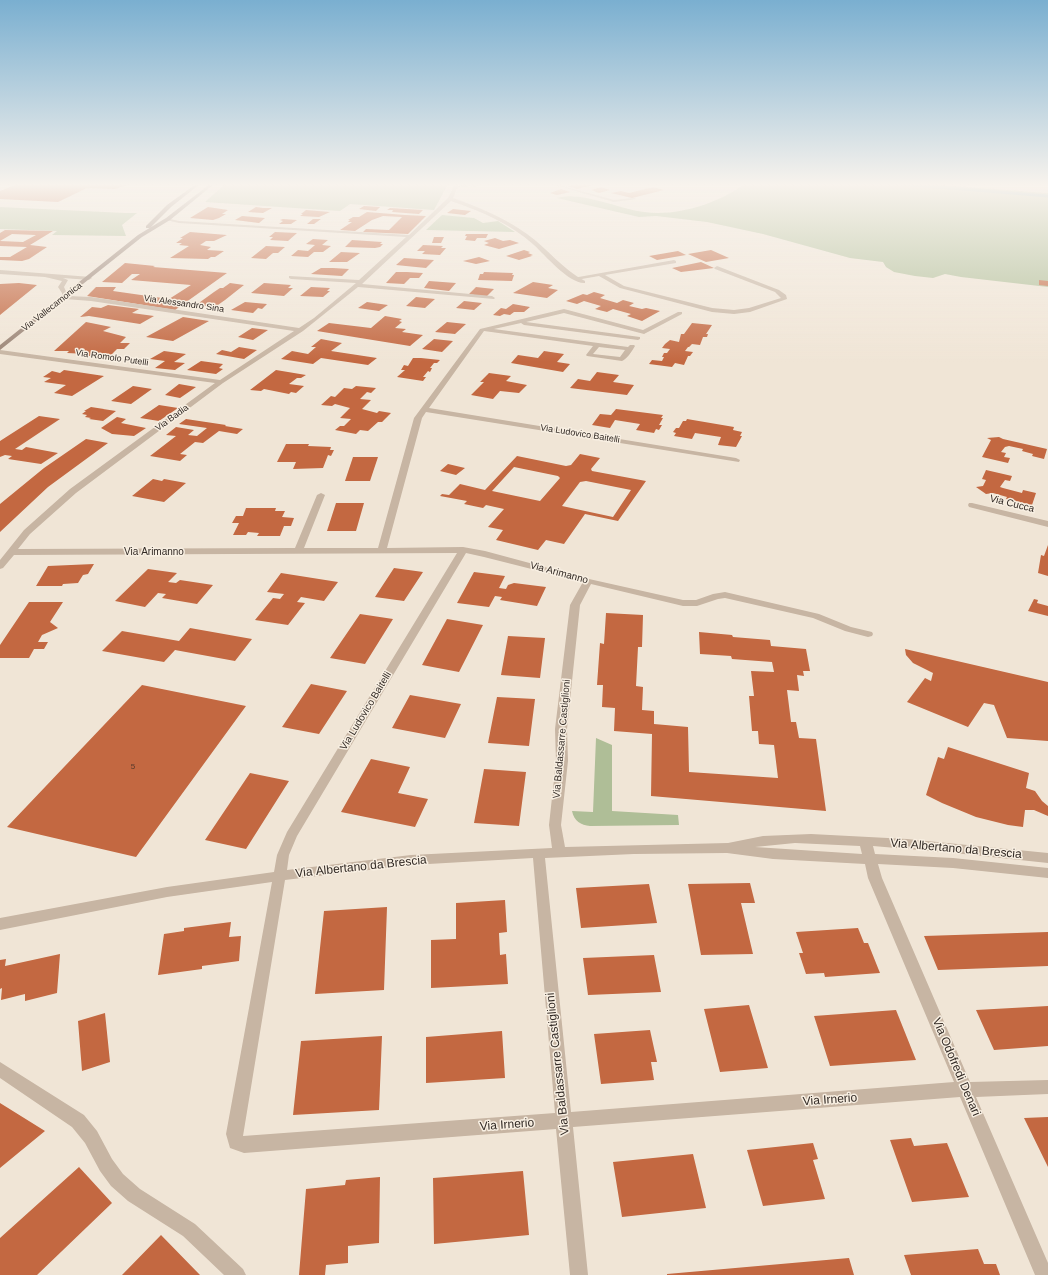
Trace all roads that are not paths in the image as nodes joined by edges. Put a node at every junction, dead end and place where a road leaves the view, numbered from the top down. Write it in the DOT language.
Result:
graph roads {
  1 [pos="131,244"];
  2 [pos="401,244"];
  3 [pos="534,244"];
  4 [pos="674,262"];
  5 [pos="717,268"];
  6 [pos="0,272"];
  7 [pos="600,274"];
  8 [pos="45,275"];
  9 [pos="291,277"];
  10 [pos="89,278"];
  11 [pos="576,278"];
  12 [pos="583,282"];
  13 [pos="358,283"];
  14 [pos="65,297"];
  15 [pos="492,298"];
  16 [pos="680,314"];
  17 [pos="516,322"];
  18 [pos="301,330"];
  19 [pos="482,330"];
  20 [pos="644,332"];
  21 [pos="638,338"];
  22 [pos="597,345"];
  23 [pos="0,348"];
  24 [pos="630,349"];
  25 [pos="0,352"];
  26 [pos="221,382"];
  27 [pos="424,409"];
  28 [pos="736,460"];
  29 [pos="321,495"];
  30 [pos="972,506"];
  31 [pos="1048,524"];
  32 [pos="382,550"];
  33 [pos="463,550"];
  34 [pos="298,551"];
  35 [pos="10,552"];
  36 [pos="0,566"];
  37 [pos="588,581"];
  38 [pos="868,634"];
  39 [pos="865,841"];
  40 [pos="727,848"];
  41 [pos="559,852"];
  42 [pos="539,853"];
  43 [pos="869,858"];
  44 [pos="1048,858"];
  45 [pos="1048,873"];
  46 [pos="279,876"];
  47 [pos="0,924"];
  48 [pos="0,1069"];
  49 [pos="1048,1087"];
  50 [pos="966,1090"];
  51 [pos="564,1120"];
  52 [pos="232,1271"];
  53 [pos="579,1275"];
  54 [pos="1044,1275"];
  1 -- 10 [label="main road, Via Vallecamonica"];
  2 -- 13 [label="street, Via Badia"];
  3 -- 11 [label="street"];
  4 -- 7 [label="street"];
  5 -- 7 [label="street"];
  6 -- 8 [label="street"];
  7 -- 11 [label="street"];
  8 -- 10 [label="street"];
  8 -- 14 [label="street"];
  9 -- 13 [label="street"];
  10 -- 14 [label="main road, Via Vallecamonica"];
  11 -- 12 [label="street"];
  13 -- 15 [label="street"];
  13 -- 18 [label="street, Via Badia"];
  14 -- 18 [label="street, Via Alessandro Sina"];
  14 -- 23 [label="main road, Via Vallecamonica"];
  16 -- 20 [label="street"];
  17 -- 19 [label="street"];
  17 -- 20 [label="street"];
  17 -- 21 [label="street"];
  18 -- 26 [label="street, Via Badia"];
  19 -- 22 [label="street"];
  19 -- 27 [label="street"];
  20 -- 21 [label="street"];
  21 -- 24 [label="street"];
  22 -- 24 [label="street"];
  22 -- 24 [label="street"];
  25 -- 26 [label="street, Via Romolo Putelli"];
  26 -- 35 [label="street, Via Badia"];
  27 -- 28 [label="street, Via Ludovico Baitelli"];
  27 -- 32 [label="street"];
  29 -- 34 [label="street"];
  30 -- 31 [label="street, Via Cucca"];
  32 -- 33 [label="street, Via Arimanno"];
  32 -- 34 [label="street, Via Arimanno"];
  33 -- 37 [label="street, Via Arimanno"];
  33 -- 46 [label="street, Via Ludovico Baitelli"];
  34 -- 35 [label="street, Via Arimanno"];
  35 -- 36 [label="street, Via Badia"];
  37 -- 38 [label="street, Via Arimanno"];
  37 -- 41 [label="street, Via Baldassarre Castiglioni"];
  39 -- 40 [label="street, Via Albertano da Brescia"];
  39 -- 43 [label="street"];
  39 -- 44 [label="street, Via Albertano da Brescia"];
  40 -- 41 [label="street, Via Albertano da Brescia"];
  40 -- 43 [label="street, Via Albertano da Brescia"];
  41 -- 42 [label="street, Via Albertano da Brescia"];
  42 -- 46 [label="street, Via Albertano da Brescia"];
  42 -- 51 [label="street, Via Baldassarre Castiglioni"];
  43 -- 45 [label="street, Via Albertano da Brescia"];
  43 -- 50 [label="street, Via Odofredi Denari"];
  46 -- 47 [label="street, Via Albertano da Brescia"];
  46 -- 51 [label="street, Via Irnerio"];
  48 -- 52 [label="street"];
  49 -- 50 [label="street, Via Irnerio"];
  50 -- 51 [label="street, Via Irnerio"];
  50 -- 54 [label="street, Via Odofredi Denari"];
  51 -- 53 [label="street, Via Baldassarre Castiglioni"];
}
